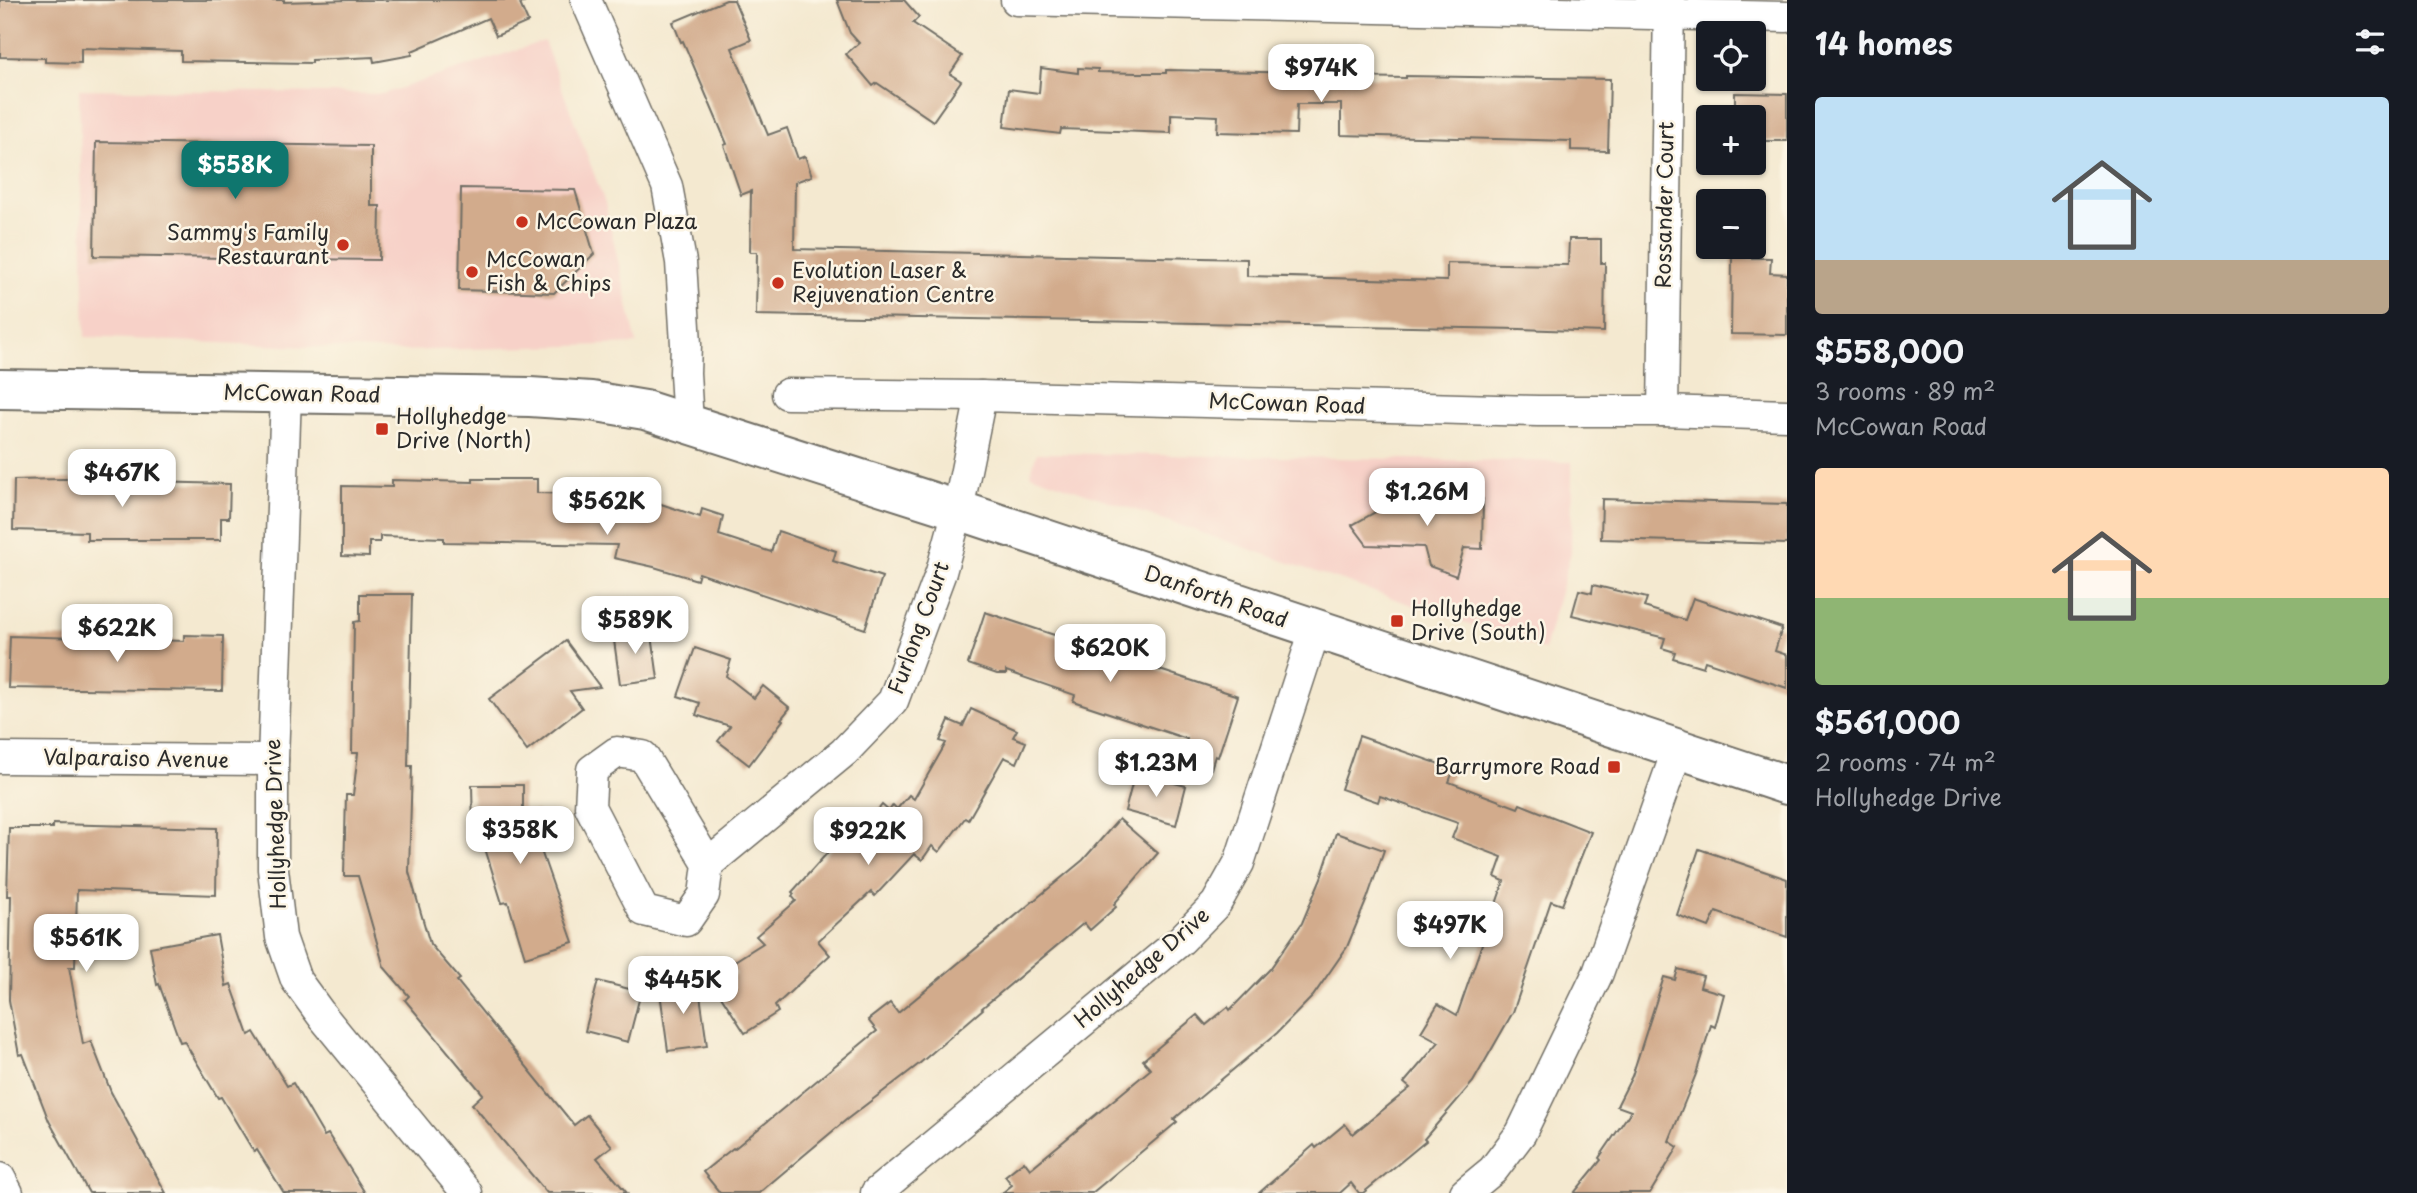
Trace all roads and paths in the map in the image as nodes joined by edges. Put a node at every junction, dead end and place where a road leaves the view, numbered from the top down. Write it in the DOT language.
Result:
graph roads {
  1 [pos="586,0"];
  2 [pos="1016,0"];
  3 [pos="1668,7"];
  4 [pos="1787,17"];
  5 [pos="0,389"];
  6 [pos="286,394"];
  7 [pos="787,394"];
  8 [pos="981,396"];
  9 [pos="645,411"];
  10 [pos="1663,411"];
  11 [pos="1787,415"];
  12 [pos="688,423"];
  13 [pos="958,510"];
  14 [pos="1315,630"];
  15 [pos="1678,748"];
  16 [pos="0,758"];
  17 [pos="273,760"];
  18 [pos="1787,785"];
  19 [pos="708,864"];
  20 [pos="0,1178"];
  21 [pos="8,1193"];
  22 [pos="467,1193"];
  23 [pos="876,1193"];
  24 [pos="1465,1193"];
  1 -- 12 [label="street"];
  2 -- 3 [label="street"];
  3 -- 4 [label="street"];
  3 -- 10 [label="street, Rossander Court"];
  5 -- 6 [label="main road, McCowan Road"];
  6 -- 9 [label="main road, McCowan Road"];
  6 -- 17 [label="street, Hollyhedge Drive"];
  7 -- 8 [label="street, McCowan Road"];
  8 -- 10 [label="street, McCowan Road"];
  8 -- 13 [label="street, Furlong Court"];
  9 -- 12 [label="main road, Danforth Road"];
  10 -- 11 [label="street, McCowan Road"];
  12 -- 13 [label="main road, Danforth Road"];
  13 -- 14 [label="main road, Danforth Road"];
  13 -- 19 [label="street, Furlong Court"];
  14 -- 15 [label="main road, Danforth Road"];
  14 -- 23 [label="street, Hollyhedge Drive"];
  15 -- 18 [label="main road, Danforth Road"];
  15 -- 24 [label="street"];
  16 -- 17 [label="street, Valparaiso Avenue"];
  17 -- 22 [label="street, Hollyhedge Drive"];
  19 -- 19 [label="street"];
  20 -- 21 [label="street"];
}
